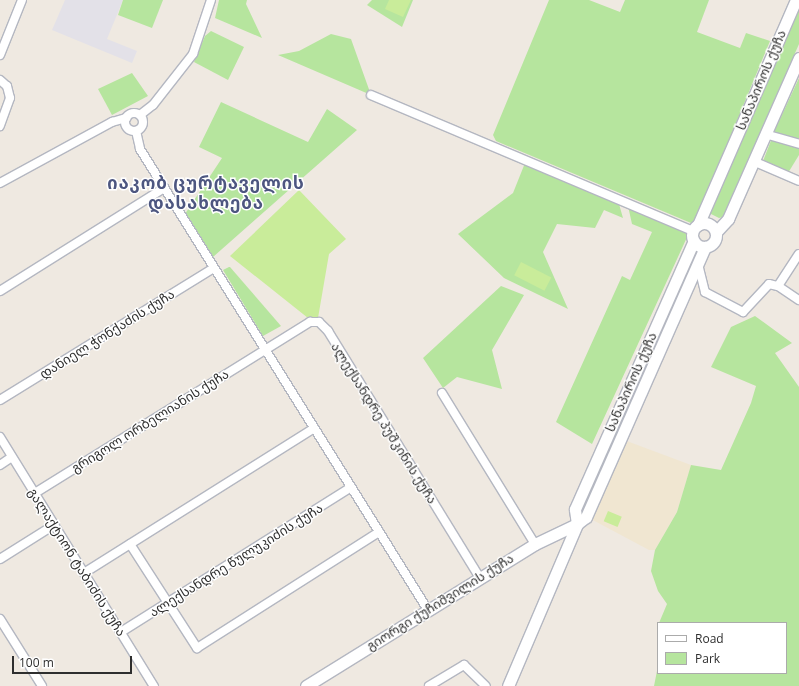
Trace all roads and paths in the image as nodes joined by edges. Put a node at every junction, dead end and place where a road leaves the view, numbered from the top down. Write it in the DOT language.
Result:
graph roads {
  1 [pos="22,0"];
  2 [pos="211,0"];
  3 [pos="796,0"];
  4 [pos="0,55"];
  5 [pos="799,58"];
  6 [pos="0,80"];
  7 [pos="371,95"];
  8 [pos="140,115"];
  9 [pos="126,118"];
  10 [pos="0,126"];
  11 [pos="136,131"];
  12 [pos="765,134"];
  13 [pos="799,144"];
  14 [pos="753,161"];
  15 [pos="799,181"];
  16 [pos="0,183"];
  17 [pos="164,188"];
  18 [pos="695,232"];
  19 [pos="716,232"];
  20 [pos="705,247"];
  21 [pos="799,254"];
  22 [pos="698,264"];
  23 [pos="214,268"];
  24 [pos="778,286"];
  25 [pos="0,291"];
  26 [pos="799,300"];
  27 [pos="265,349"];
  28 [pos="442,393"];
  29 [pos="0,400"];
  30 [pos="314,428"];
  31 [pos="0,437"];
  32 [pos="12,457"];
  33 [pos="0,465"];
  34 [pos="351,487"];
  35 [pos="35,493"];
  36 [pos="577,524"];
  37 [pos="54,525"];
  38 [pos="379,532"];
  39 [pos="130,544"];
  40 [pos="534,544"];
  41 [pos="0,558"];
  42 [pos="84,573"];
  43 [pos="480,578"];
  44 [pos="167,603"];
  45 [pos="428,610"];
  46 [pos="0,619"];
  47 [pos="121,632"];
  48 [pos="42,686"];
  49 [pos="154,686"];
  50 [pos="306,686"];
  51 [pos="429,686"];
  52 [pos="486,686"];
  53 [pos="508,686"];
  1 -- 4 [label="street"];
  2 -- 8 [label="street"];
  3 -- 18 [label="main road, სანაპიროს ქუჩა"];
  5 -- 12 [label="main road, სანაპიროს ქუჩა"];
  6 -- 10 [label="street"];
  7 -- 18 [label="street"];
  8 -- 9 [label="street"];
  8 -- 11 [label="street"];
  9 -- 11 [label="street"];
  9 -- 16 [label="street"];
  11 -- 17 [label="street"];
  12 -- 13 [label="street"];
  12 -- 14 [label="main road, სანაპიროს ქუჩა"];
  14 -- 15 [label="street"];
  14 -- 19 [label="main road, სანაპიროს ქუჩა"];
  17 -- 23 [label="street"];
  17 -- 25 [label="street"];
  18 -- 19 [label="main road"];
  18 -- 20 [label="main road"];
  18 -- 36 [label="main road, სანაპიროს ქუჩა"];
  19 -- 20 [label="main road, სანაპიროს ქუჩა"];
  20 -- 22 [label="main road, სანაპიროს ქუჩა"];
  21 -- 24 [label="street"];
  22 -- 24 [label="street"];
  22 -- 36 [label="main road, სანაპიროს ქუჩა"];
  23 -- 27 [label="street"];
  23 -- 29 [label="street, დანიელ ჭონქაძის ქუჩა"];
  24 -- 26 [label="street"];
  27 -- 30 [label="street"];
  27 -- 35 [label="street, გრიგოლ ორბელიანის ქუჩა"];
  27 -- 43 [label="street, ალექსანდრე პუშკინის ქუჩა"];
  28 -- 40 [label="street"];
  30 -- 34 [label="street"];
  30 -- 39 [label="street"];
  31 -- 32 [label="street, გალაქტიონ ტაბიძის ქუჩა"];
  32 -- 33 [label="street"];
  32 -- 35 [label="street, გალაქტიონ ტაბიძის ქუჩა"];
  34 -- 38 [label="street"];
  34 -- 44 [label="street, ალექსანდრე წულუკიძის ქუჩა"];
  35 -- 37 [label="street, გალაქტიონ ტაბიძის ქუჩა"];
  36 -- 40 [label="main road, გიორგი ქუჩიშვილის ქუჩა"];
  36 -- 53 [label="main road, სანაპიროს ქუჩა"];
  37 -- 41 [label="street"];
  37 -- 42 [label="street, გალაქტიონ ტაბიძის ქუჩა"];
  38 -- 44 [label="street"];
  38 -- 45 [label="street"];
  39 -- 42 [label="street"];
  39 -- 44 [label="street"];
  40 -- 43 [label="main road, გიორგი ქუჩიშვილის ქუჩა"];
  42 -- 47 [label="street, გალაქტიონ ტაბიძის ქუჩა"];
  43 -- 45 [label="main road, გიორგი ქუჩიშვილის ქუჩა"];
  44 -- 47 [label="street, ალექსანდრე წულუკიძის ქუჩა"];
  45 -- 50 [label="main road, გიორგი ქუჩიშვილის ქუჩა"];
  46 -- 48 [label="street"];
  47 -- 49 [label="street, გალაქტიონ ტაბიძის ქუჩა"];
  51 -- 52 [label="street"];
}
